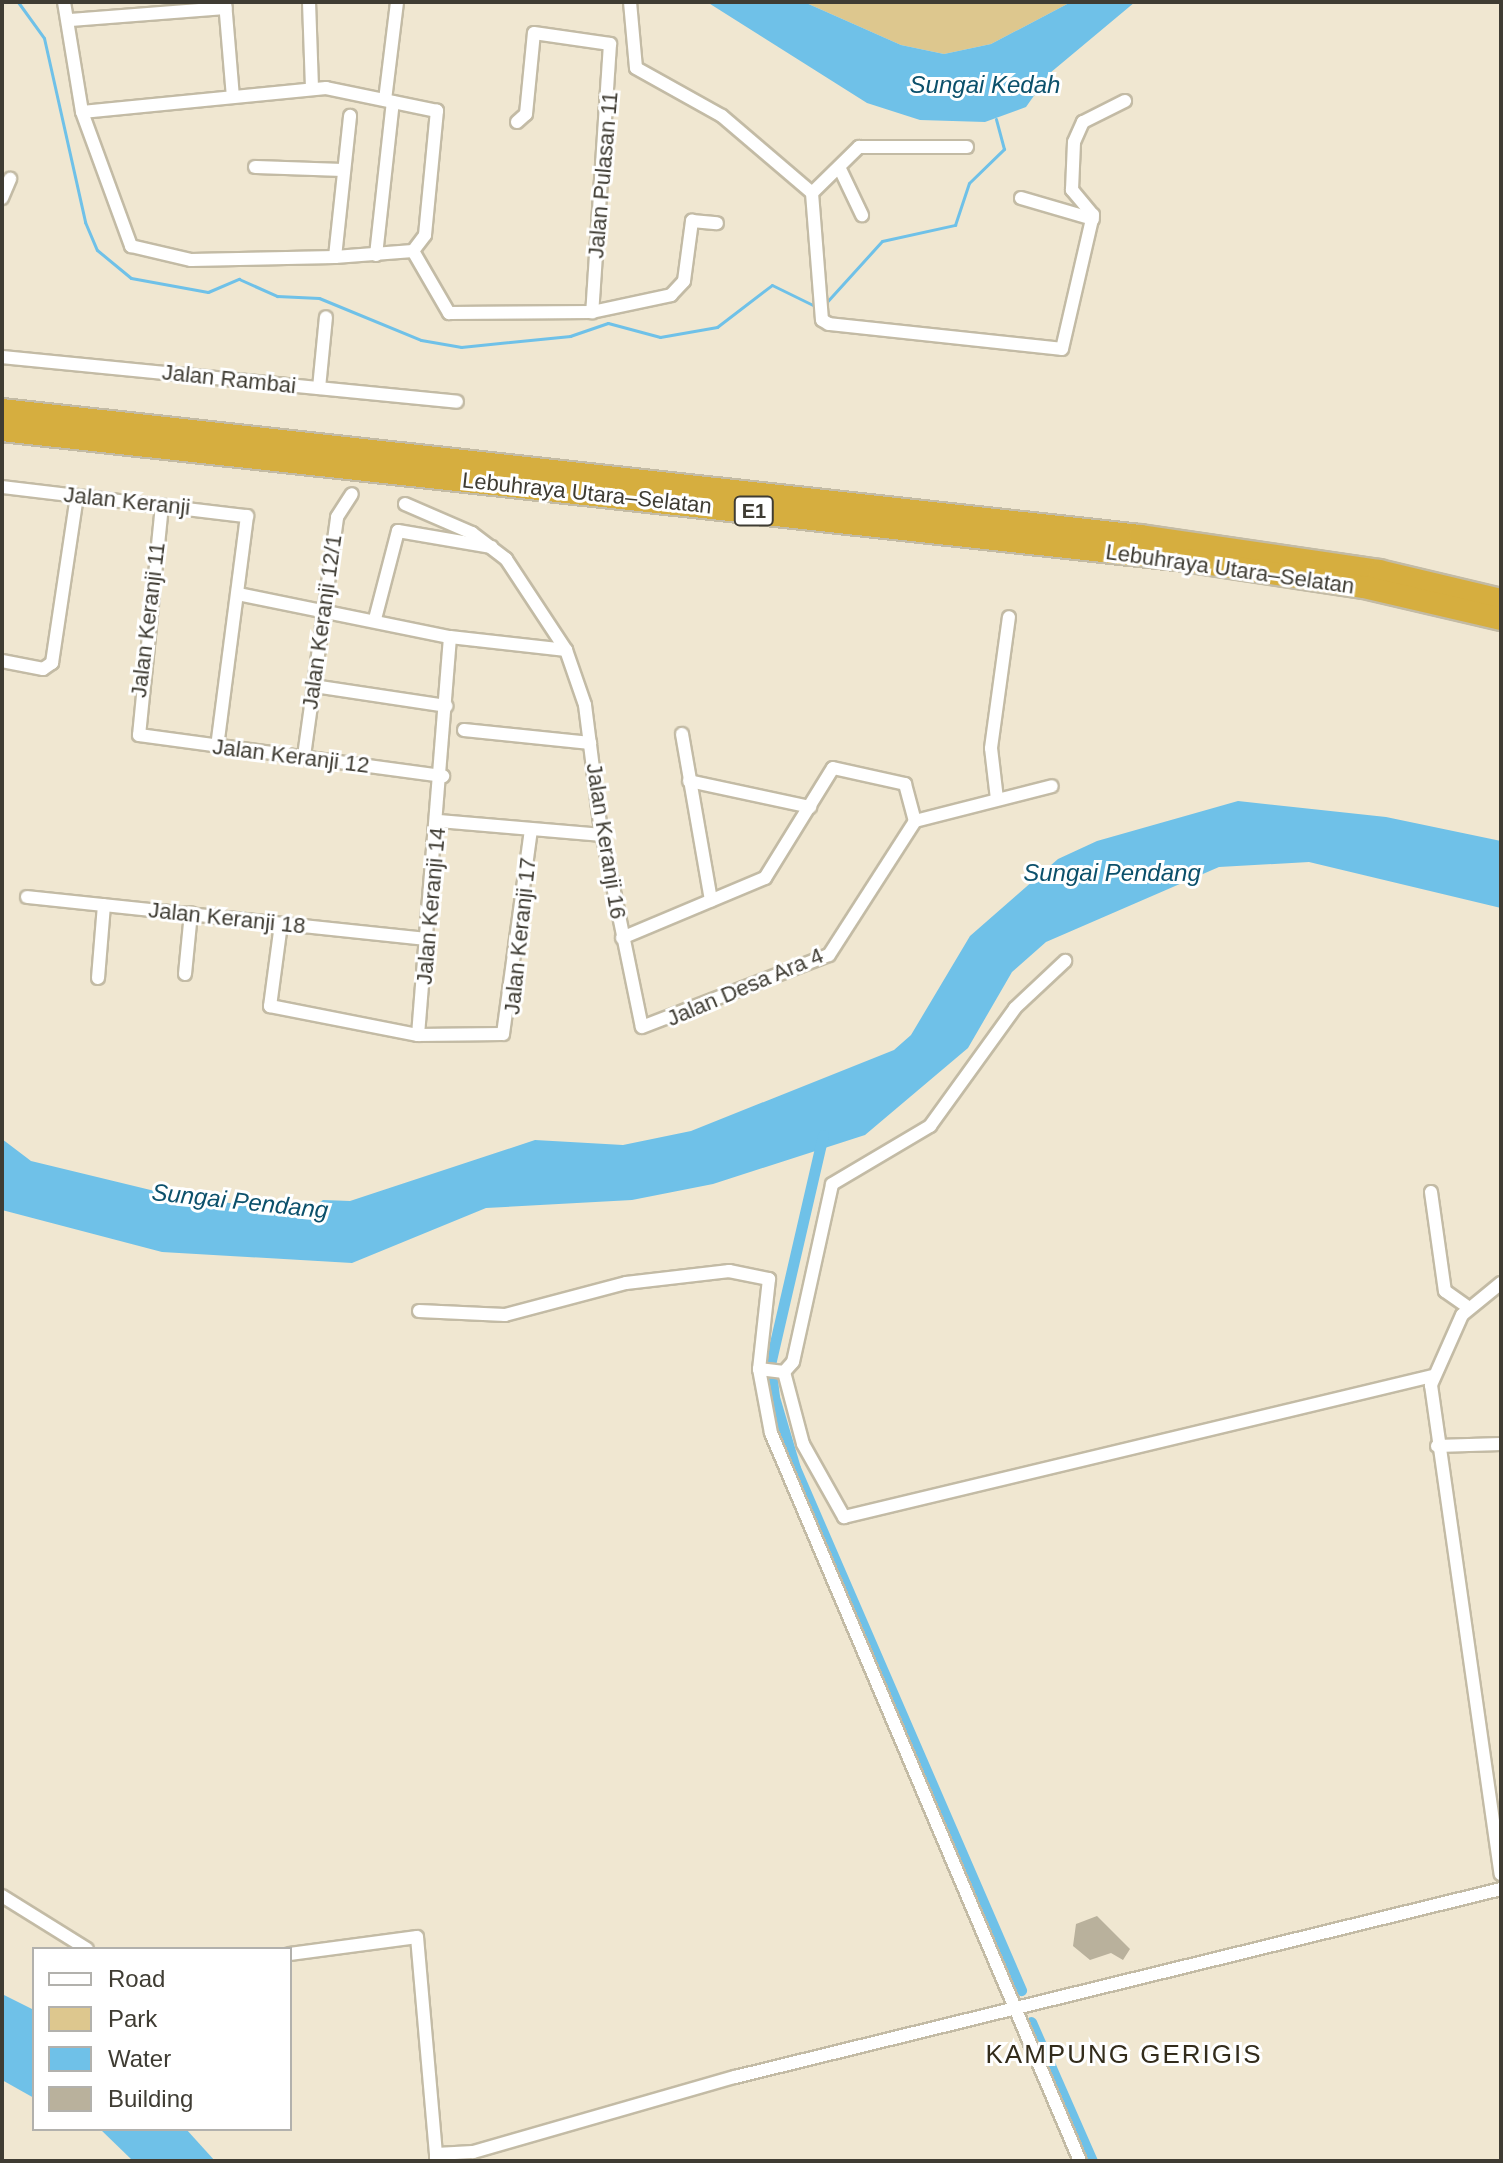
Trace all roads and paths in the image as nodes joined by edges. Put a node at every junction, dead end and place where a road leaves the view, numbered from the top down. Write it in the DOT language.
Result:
graph roads {
  1 [pos="64,2"];
  2 [pos="133,2"];
  3 [pos="309,2"];
  4 [pos="397,2"];
  5 [pos="630,2"];
  6 [pos="226,5"];
  7 [pos="134,17"];
  8 [pos="70,20"];
  9 [pos="312,88"];
  10 [pos="233,97"];
  11 [pos="389,101"];
  12 [pos="1125,101"];
  13 [pos="82,112"];
  14 [pos="350,116"];
  15 [pos="517,122"];
  16 [pos="967,147"];
  17 [pos="255,167"];
  18 [pos="344,170"];
  19 [pos="841,171"];
  20 [pos="10,179"];
  21 [pos="812,193"];
  22 [pos="2,198"];
  23 [pos="1021,198"];
  24 [pos="862,215"];
  25 [pos="1093,219"];
  26 [pos="717,223"];
  27 [pos="413,251"];
  28 [pos="376,255"];
  29 [pos="335,257"];
  30 [pos="592,312"];
  31 [pos="326,317"];
  32 [pos="2,357"];
  33 [pos="319,388"];
  34 [pos="457,402"];
  35 [pos="2,410"];
  36 [pos="2,430"];
  37 [pos="2,487"];
  38 [pos="352,494"];
  39 [pos="77,496"];
  40 [pos="405,504"];
  41 [pos="162,505"];
  42 [pos="492,547"];
  43 [pos="238,594"];
  44 [pos="1501,600"];
  45 [pos="324,606"];
  46 [pos="1009,617"];
  47 [pos="375,619"];
  48 [pos="1501,619"];
  49 [pos="450,637"];
  50 [pos="566,650"];
  51 [pos="2,661"];
  52 [pos="314,686"];
  53 [pos="446,706"];
  54 [pos="464,730"];
  55 [pos="682,734"];
  56 [pos="139,735"];
  57 [pos="590,743"];
  58 [pos="217,746"];
  59 [pos="304,756"];
  60 [pos="443,776"];
  61 [pos="689,781"];
  62 [pos="1052,786"];
  63 [pos="997,799"];
  64 [pos="810,807"];
  65 [pos="439,821"];
  66 [pos="915,821"];
  67 [pos="531,830"];
  68 [pos="602,835"];
  69 [pos="27,897"];
  70 [pos="711,901"];
  71 [pos="104,905"];
  72 [pos="191,913"];
  73 [pos="281,924"];
  74 [pos="622,938"];
  75 [pos="428,939"];
  76 [pos="1065,961"];
  77 [pos="185,974"];
  78 [pos="98,978"];
  79 [pos="648,1027"];
  80 [pos="418,1035"];
  81 [pos="1431,1192"];
  82 [pos="1501,1283"];
  83 [pos="1468,1307"];
  84 [pos="419,1311"];
  85 [pos="773,1370"];
  86 [pos="1432,1376"];
  87 [pos="1501,1444"];
  88 [pos="1437,1446"];
  89 [pos="1501,1874"];
  90 [pos="1501,1889"];
  91 [pos="2,1896"];
  92 [pos="84,1947"];
  93 [pos="292,1954"];
  94 [pos="1017,2011"];
  95 [pos="436,2158"];
  96 [pos="1080,2161"];
  1 -- 8 [label="street"];
  2 -- 7 [label="street"];
  3 -- 9 [label="street"];
  4 -- 11 [label="street"];
  5 -- 21 [label="street"];
  6 -- 7 [label="street"];
  6 -- 10 [label="street"];
  7 -- 8 [label="street"];
  8 -- 13 [label="street"];
  9 -- 10 [label="street"];
  9 -- 11 [label="street"];
  10 -- 13 [label="street"];
  11 -- 27 [label="street"];
  11 -- 28 [label="street"];
  12 -- 25 [label="street"];
  13 -- 29 [label="street"];
  14 -- 18 [label="street"];
  15 -- 30 [label="street, Jalan Pulasan 11"];
  16 -- 19 [label="street"];
  17 -- 18 [label="street"];
  18 -- 29 [label="street"];
  19 -- 21 [label="street"];
  19 -- 24 [label="street"];
  20 -- 22 [label="street"];
  21 -- 25 [label="street"];
  23 -- 25 [label="street"];
  26 -- 30 [label="street"];
  27 -- 28 [label="street"];
  27 -- 30 [label="street"];
  28 -- 29 [label="street"];
  31 -- 33 [label="street"];
  32 -- 33 [label="street, Jalan Rambai"];
  33 -- 34 [label="street, Jalan Rambai"];
  35 -- 44 [label="highway, Lebuhraya Utara–Selatan / E1"];
  36 -- 48 [label="highway, Lebuhraya Utara–Selatan / E1"];
  37 -- 39 [label="street, Jalan Keranji"];
  38 -- 45 [label="street, Jalan Keranji 12/1"];
  39 -- 41 [label="street, Jalan Keranji"];
  39 -- 51 [label="street"];
  40 -- 42 [label="street"];
  41 -- 43 [label="street, Jalan Keranji"];
  41 -- 56 [label="street, Jalan Keranji 11"];
  42 -- 47 [label="street"];
  42 -- 50 [label="street"];
  43 -- 45 [label="street"];
  43 -- 58 [label="street"];
  45 -- 47 [label="street"];
  45 -- 52 [label="street, Jalan Keranji 12/1"];
  46 -- 63 [label="street"];
  47 -- 49 [label="street"];
  49 -- 50 [label="street"];
  49 -- 53 [label="street, Jalan Keranji 14"];
  50 -- 57 [label="street, Jalan Keranji 16"];
  52 -- 53 [label="street"];
  52 -- 59 [label="street, Jalan Keranji 12/1"];
  53 -- 60 [label="street, Jalan Keranji 14"];
  54 -- 57 [label="street"];
  55 -- 61 [label="street"];
  56 -- 58 [label="street, Jalan Keranji 12"];
  57 -- 68 [label="street, Jalan Keranji 16"];
  58 -- 59 [label="street, Jalan Keranji 12"];
  59 -- 60 [label="street, Jalan Keranji 12"];
  60 -- 65 [label="street, Jalan Keranji 14"];
  61 -- 64 [label="street"];
  61 -- 70 [label="street"];
  62 -- 63 [label="street"];
  63 -- 66 [label="street"];
  64 -- 66 [label="street"];
  64 -- 70 [label="street"];
  65 -- 67 [label="street"];
  65 -- 75 [label="street, Jalan Keranji 14"];
  66 -- 79 [label="street, Jalan Desa Ara 4"];
  67 -- 68 [label="street"];
  67 -- 80 [label="street, Jalan Keranji 17"];
  68 -- 74 [label="street, Jalan Keranji 16"];
  69 -- 71 [label="street, Jalan Keranji 18"];
  70 -- 74 [label="street"];
  71 -- 72 [label="street, Jalan Keranji 18"];
  71 -- 78 [label="street"];
  72 -- 73 [label="street, Jalan Keranji 18"];
  72 -- 77 [label="street"];
  73 -- 75 [label="street, Jalan Keranji 18"];
  73 -- 80 [label="street"];
  74 -- 79 [label="street, Jalan Keranji 16"];
  75 -- 80 [label="street, Jalan Keranji 14"];
  76 -- 85 [label="street"];
  81 -- 83 [label="street"];
  82 -- 83 [label="street"];
  83 -- 86 [label="street"];
  84 -- 85 [label="street"];
  85 -- 86 [label="street"];
  85 -- 94 [label="street"];
  86 -- 88 [label="street"];
  87 -- 88 [label="street"];
  88 -- 89 [label="street"];
  90 -- 94 [label="street"];
  91 -- 92 [label="street"];
  93 -- 95 [label="street"];
  94 -- 95 [label="street"];
  94 -- 96 [label="street"];
}
